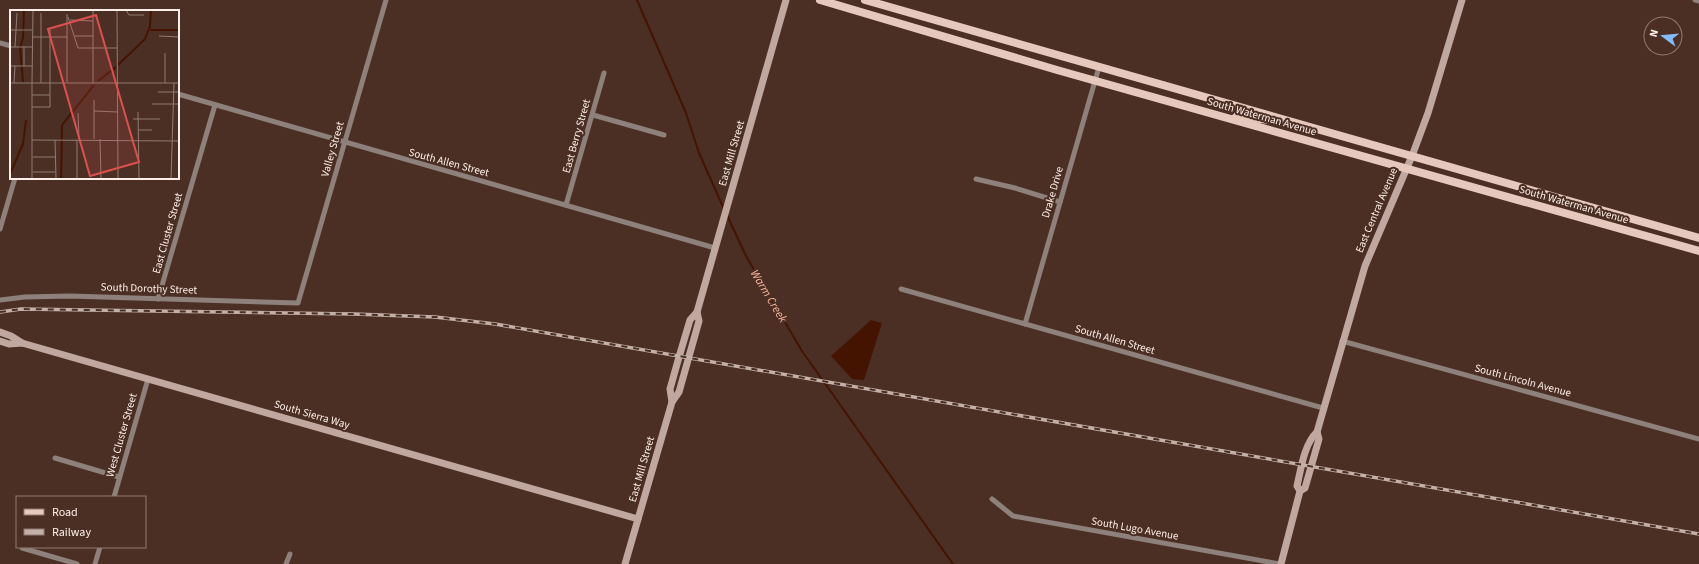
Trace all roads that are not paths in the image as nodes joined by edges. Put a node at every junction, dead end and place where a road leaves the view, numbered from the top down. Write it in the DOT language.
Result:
graph roads {
  1 [pos="386,0"];
  2 [pos="786,0"];
  3 [pos="820,0"];
  4 [pos="865,0"];
  5 [pos="1462,0"];
  6 [pos="1695,0"];
  7 [pos="1699,1"];
  8 [pos="0,43"];
  9 [pos="10,46"];
  10 [pos="1099,67"];
  11 [pos="604,73"];
  12 [pos="1096,80"];
  13 [pos="179,94"];
  14 [pos="215,105"];
  15 [pos="592,115"];
  16 [pos="1234,119"];
  17 [pos="1289,121"];
  18 [pos="664,135"];
  19 [pos="344,142"];
  20 [pos="1412,156"];
  21 [pos="1406,168"];
  22 [pos="15,179"];
  23 [pos="976,179"];
  24 [pos="1060,202"];
  25 [pos="566,205"];
  26 [pos="0,229"];
  27 [pos="1699,238"];
  28 [pos="715,248"];
  29 [pos="1699,251"];
  30 [pos="901,288"];
  31 [pos="158,299"];
  32 [pos="0,300"];
  33 [pos="298,303"];
  34 [pos="1025,324"];
  35 [pos="0,332"];
  36 [pos="1342,341"];
  37 [pos="0,342"];
  38 [pos="22,343"];
  39 [pos="148,379"];
  40 [pos="1323,408"];
  41 [pos="1699,439"];
  42 [pos="55,458"];
  43 [pos="119,477"];
  44 [pos="114,496"];
  45 [pos="992,498"];
  46 [pos="638,519"];
  47 [pos="22,548"];
  48 [pos="100,548"];
  49 [pos="290,554"];
  50 [pos="77,564"];
  51 [pos="95,564"];
  52 [pos="286,564"];
  53 [pos="625,564"];
  54 [pos="1280,564"];
  1 -- 19 [label="street, Valley Street"];
  2 -- 28 [label="street, East Mill Street"];
  3 -- 12 [label="main road, South Waterman Avenue"];
  4 -- 10 [label="main road, South Waterman Avenue"];
  5 -- 20 [label="street, East Central Avenue"];
  6 -- 7 [label="street"];
  8 -- 9 [label="street"];
  10 -- 12 [label="street, Drake Drive"];
  10 -- 17 [label="main road, South Waterman Avenue"];
  11 -- 15 [label="street, East Berry Street"];
  12 -- 16 [label="main road, South Waterman Avenue"];
  12 -- 24 [label="street, Drake Drive"];
  13 -- 14 [label="street, South Allen Street"];
  14 -- 19 [label="street, South Allen Street"];
  14 -- 31 [label="street, East Cluster Street"];
  15 -- 18 [label="street"];
  15 -- 25 [label="street, East Berry Street"];
  16 -- 17 [label="main road"];
  16 -- 21 [label="main road, South Waterman Avenue"];
  17 -- 20 [label="main road, South Waterman Avenue"];
  19 -- 25 [label="street, South Allen Street"];
  19 -- 33 [label="street, Valley Street"];
  20 -- 21 [label="street, East Central Avenue"];
  20 -- 27 [label="main road, South Waterman Avenue"];
  21 -- 29 [label="main road, South Waterman Avenue"];
  21 -- 36 [label="street, East Central Avenue"];
  22 -- 26 [label="street"];
  23 -- 24 [label="street"];
  24 -- 34 [label="street, Drake Drive"];
  25 -- 28 [label="street, South Allen Street"];
  28 -- 46 [label="street, East Mill Street"];
  30 -- 34 [label="street, South Allen Street"];
  31 -- 32 [label="street, South Dorothy Street"];
  31 -- 33 [label="street, South Dorothy Street"];
  34 -- 40 [label="street, South Allen Street"];
  35 -- 38 [label="street"];
  36 -- 40 [label="street, East Central Avenue"];
  36 -- 41 [label="street, South Lincoln Avenue"];
  37 -- 38 [label="street"];
  38 -- 39 [label="street, South Sierra Way"];
  39 -- 43 [label="street, West Cluster Street"];
  39 -- 46 [label="street, South Sierra Way"];
  40 -- 54 [label="street, East Central Avenue"];
  42 -- 43 [label="street"];
  43 -- 44 [label="street, West Cluster Street"];
  45 -- 54 [label="street, South Lugo Avenue"];
  46 -- 53 [label="street, East Mill Street"];
  47 -- 50 [label="street"];
  48 -- 51 [label="street"];
  49 -- 52 [label="street"];
}
